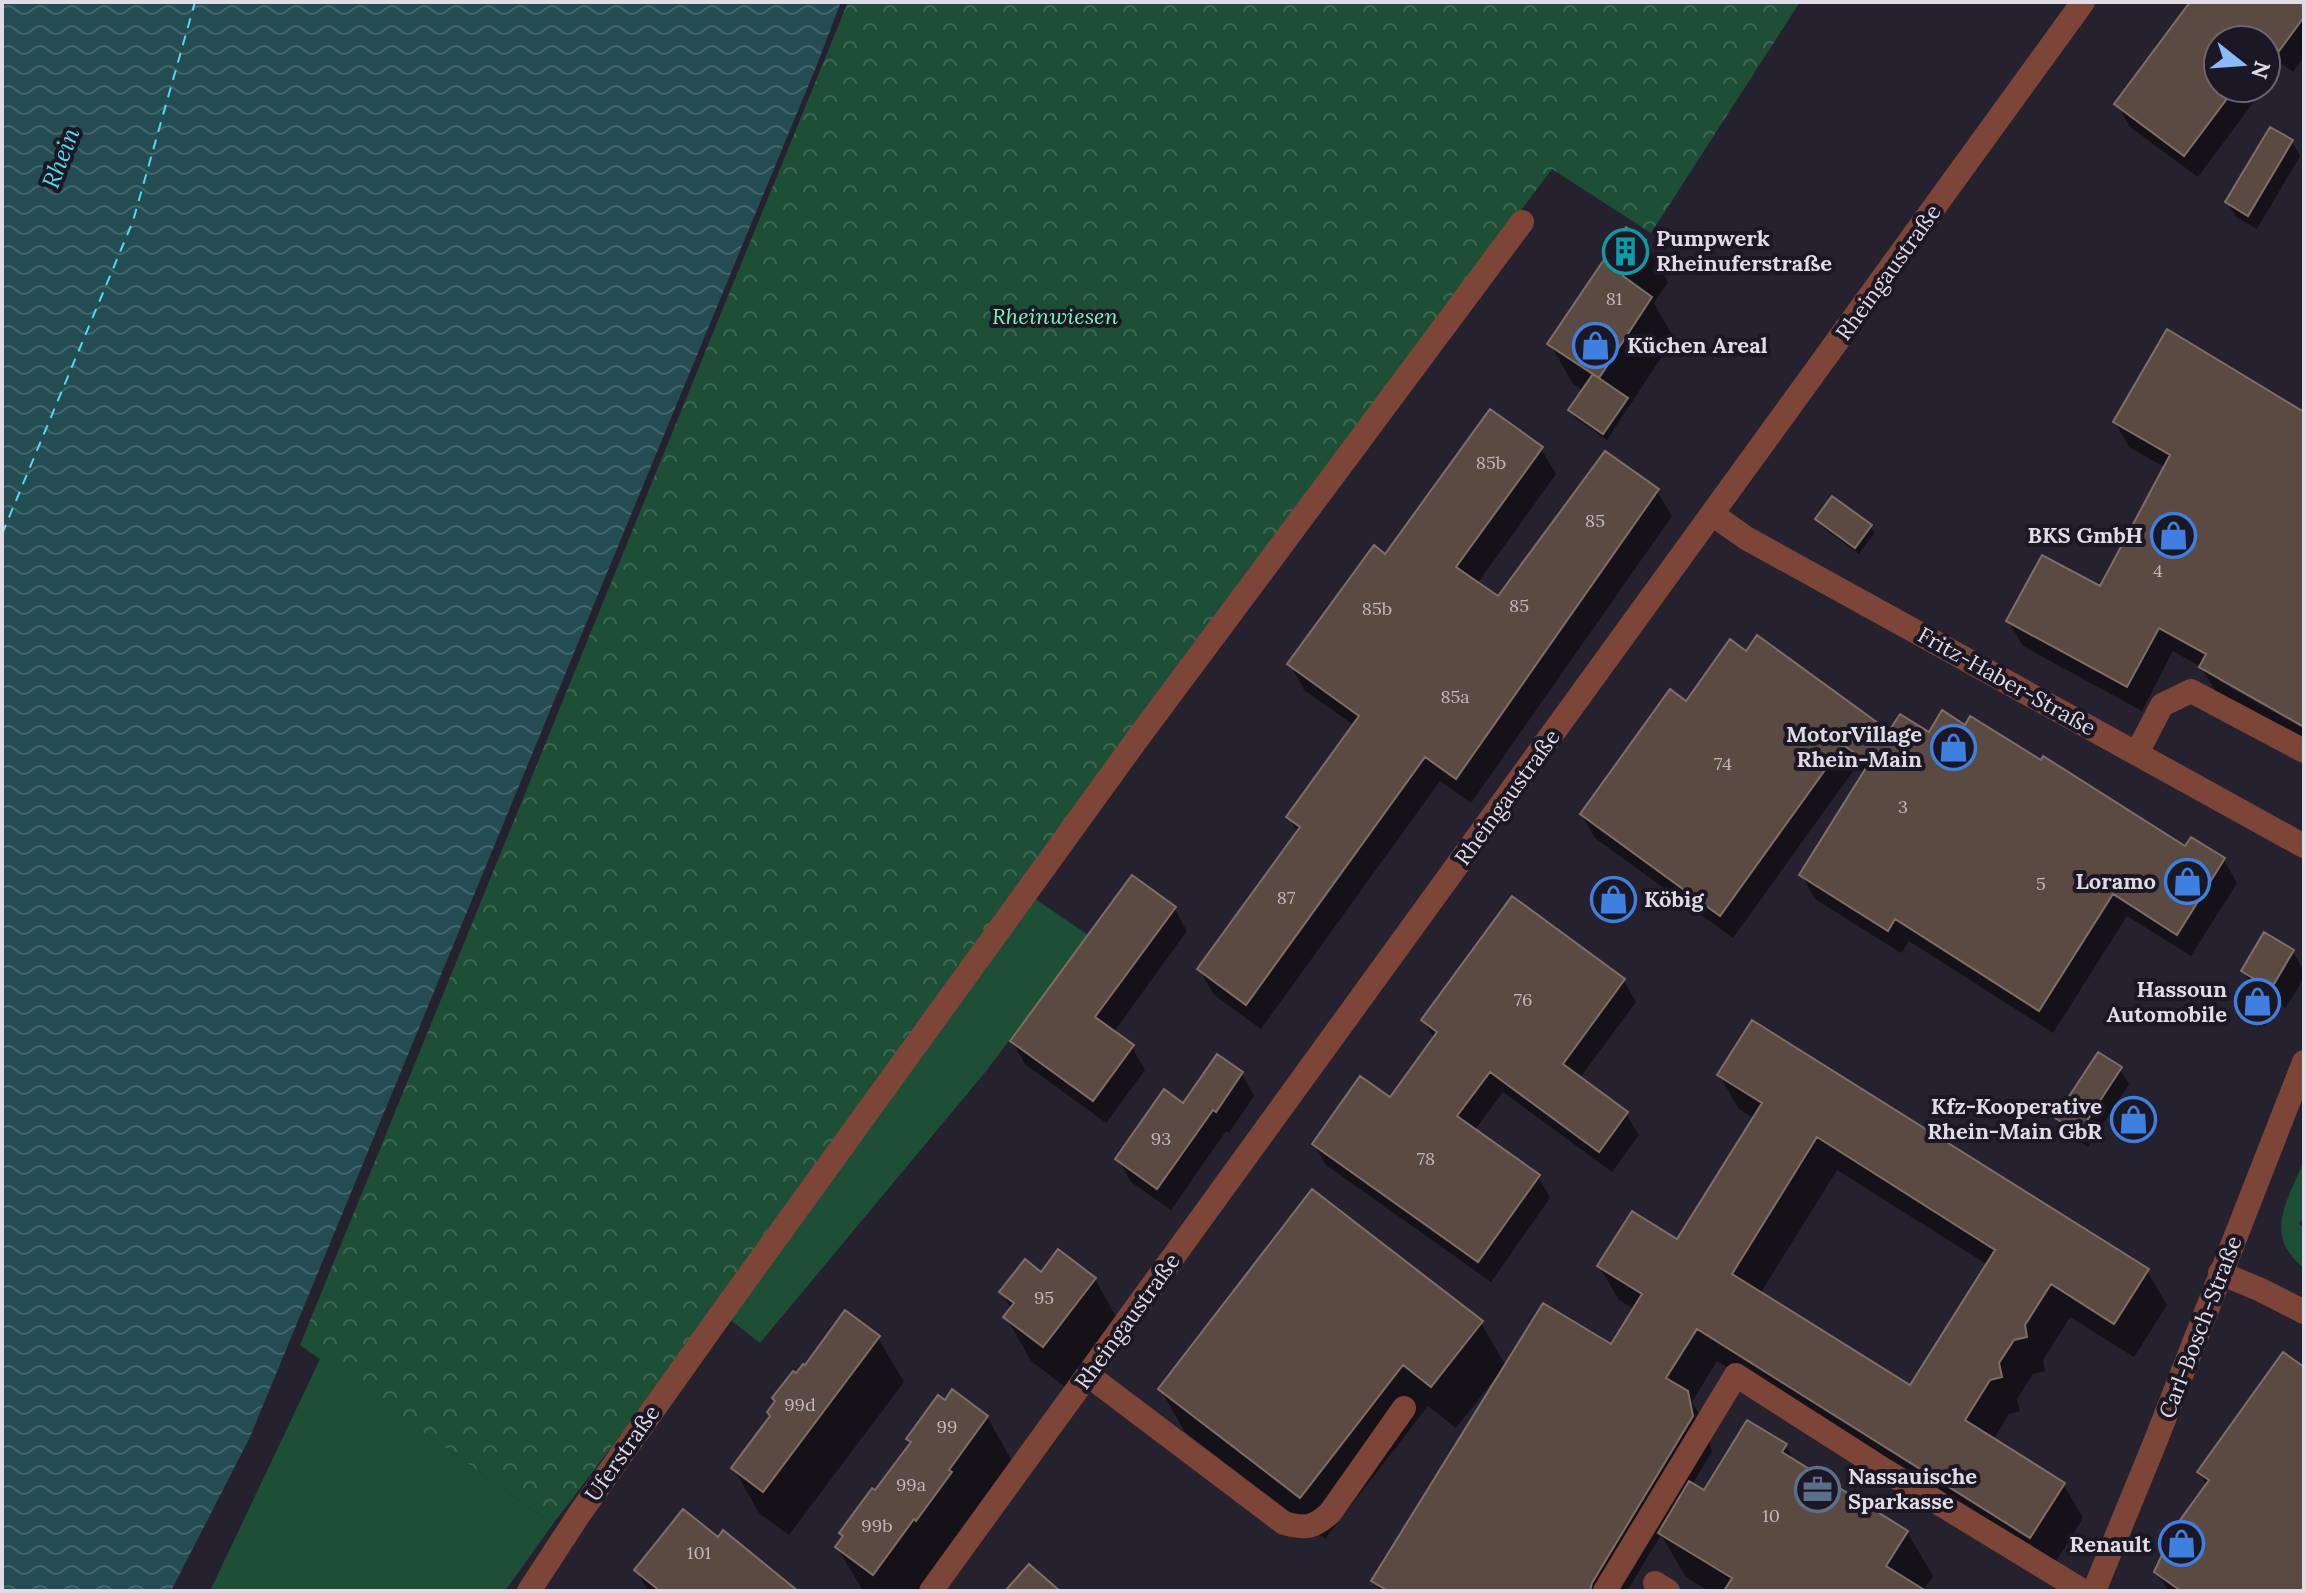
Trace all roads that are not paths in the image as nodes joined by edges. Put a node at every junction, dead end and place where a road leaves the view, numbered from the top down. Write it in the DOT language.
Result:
graph roads {
  1 [pos="2083,2"];
  2 [pos="1522,222"];
  3 [pos="1712,514"];
  4 [pos="2304,751"];
  5 [pos="2137,753"];
  6 [pos="2304,846"];
  7 [pos="2302,1074"];
  8 [pos="2220,1273"];
  9 [pos="2304,1312"];
  10 [pos="1088,1375"];
  11 [pos="1404,1408"];
  12 [pos="529,1591"];
  13 [pos="931,1591"];
  14 [pos="1605,1591"];
  15 [pos="2083,1591"];
  16 [pos="2094,1591"];
  1 -- 3 [label="street, Rheingaustraße"];
  2 -- 12 [label="street, Uferstraße"];
  3 -- 5 [label="street, Fritz-Haber-Straße"];
  3 -- 10 [label="street, Rheingaustraße"];
  4 -- 5 [label="street"];
  5 -- 6 [label="street, Fritz-Haber-Straße"];
  7 -- 8 [label="street, Carl-Bosch-Straße"];
  8 -- 9 [label="street"];
  8 -- 16 [label="street, Carl-Bosch-Straße"];
  10 -- 11 [label="street"];
  10 -- 13 [label="street, Rheingaustraße"];
  14 -- 15 [label="street"];
}
